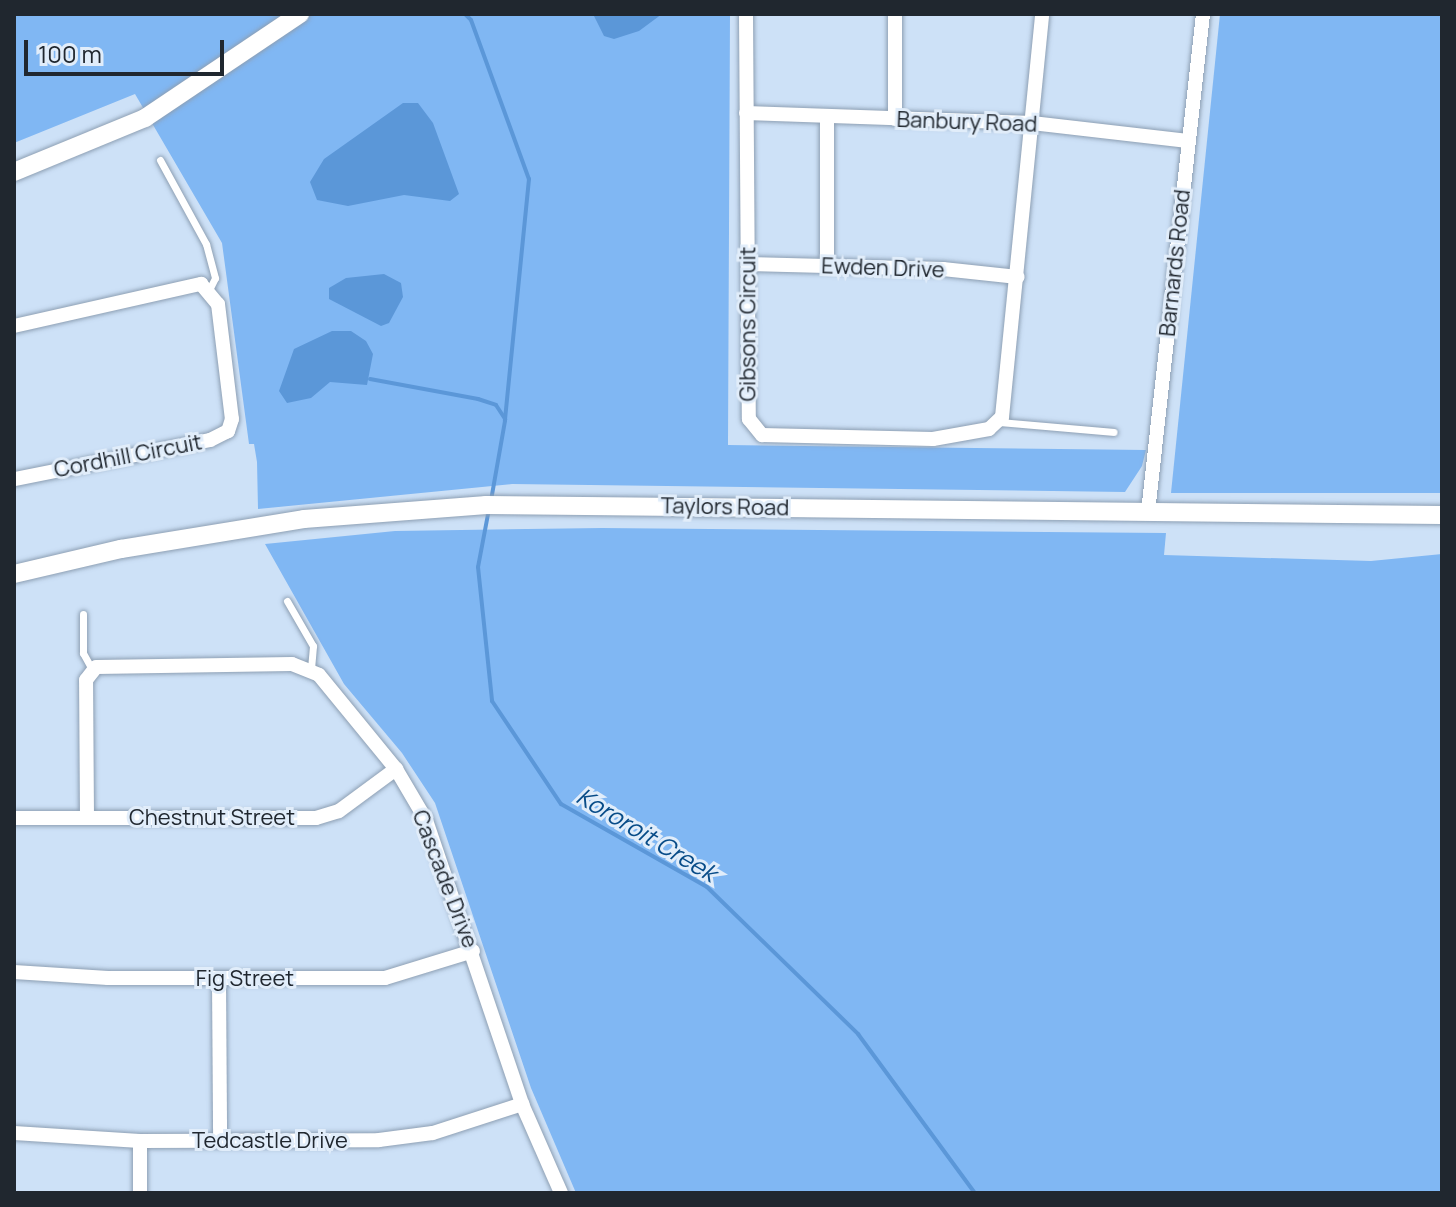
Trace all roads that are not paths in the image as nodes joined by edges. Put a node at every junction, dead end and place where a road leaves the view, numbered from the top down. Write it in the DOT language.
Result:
graph roads {
  1 [pos="300,14"];
  2 [pos="746,14"];
  3 [pos="895,14"];
  4 [pos="1042,14"];
  5 [pos="1203,14"];
  6 [pos="746,113"];
  7 [pos="827,118"];
  8 [pos="895,119"];
  9 [pos="1032,123"];
  10 [pos="1188,141"];
  11 [pos="160,160"];
  12 [pos="14,172"];
  13 [pos="748,264"];
  14 [pos="827,266"];
  15 [pos="1018,277"];
  16 [pos="210,288"];
  17 [pos="14,326"];
  18 [pos="1000,422"];
  19 [pos="1114,432"];
  20 [pos="14,479"];
  21 [pos="1148,512"];
  22 [pos="1442,515"];
  23 [pos="14,574"];
  24 [pos="287,601"];
  25 [pos="83,614"];
  26 [pos="92,669"];
  27 [pos="311,671"];
  28 [pos="396,769"];
  29 [pos="87,817"];
  30 [pos="14,818"];
  31 [pos="473,951"];
  32 [pos="14,972"];
  33 [pos="219,980"];
  34 [pos="522,1104"];
  35 [pos="14,1133"];
  36 [pos="140,1141"];
  37 [pos="220,1141"];
  38 [pos="140,1193"];
  39 [pos="561,1193"];
  1 -- 12 [label="street"];
  2 -- 6 [label="street, Gibsons Circuit"];
  3 -- 8 [label="street"];
  4 -- 9 [label="street"];
  5 -- 10 [label="street, Barnards Road"];
  6 -- 7 [label="street, Banbury Road"];
  6 -- 13 [label="street, Gibsons Circuit"];
  7 -- 8 [label="street, Banbury Road"];
  7 -- 14 [label="street"];
  8 -- 9 [label="street, Banbury Road"];
  9 -- 10 [label="street, Banbury Road"];
  9 -- 15 [label="street"];
  10 -- 21 [label="street, Barnards Road"];
  11 -- 16 [label="lane"];
  13 -- 14 [label="street, Ewden Drive"];
  13 -- 18 [label="street, Gibsons Circuit"];
  14 -- 15 [label="street, Ewden Drive"];
  15 -- 18 [label="street"];
  16 -- 17 [label="street"];
  16 -- 20 [label="street, Cordhill Circuit"];
  18 -- 19 [label="lane"];
  21 -- 22 [label="street, Taylors Road"];
  21 -- 23 [label="street, Taylors Road"];
  24 -- 27 [label="lane"];
  25 -- 26 [label="lane"];
  26 -- 27 [label="street"];
  26 -- 29 [label="street"];
  27 -- 28 [label="street, Cascade Drive"];
  28 -- 29 [label="street, Chestnut Street"];
  28 -- 31 [label="street, Cascade Drive"];
  29 -- 30 [label="street, Chestnut Street"];
  31 -- 33 [label="street, Fig Street"];
  31 -- 34 [label="street, Cascade Drive"];
  32 -- 33 [label="street, Fig Street"];
  33 -- 37 [label="street"];
  34 -- 37 [label="street, Tedcastle Drive"];
  34 -- 39 [label="street, Cascade Drive"];
  35 -- 36 [label="street, Tedcastle Drive"];
  36 -- 37 [label="street, Tedcastle Drive"];
  36 -- 38 [label="street"];
}
